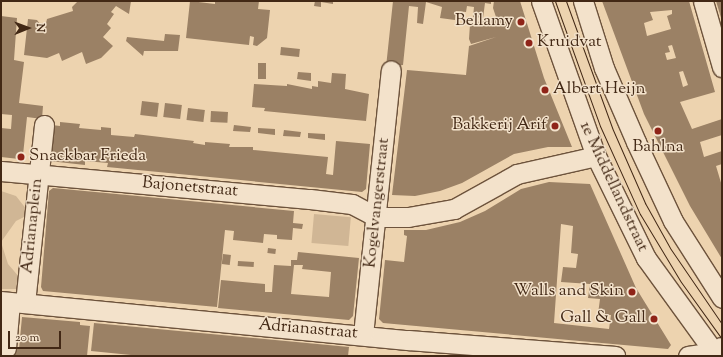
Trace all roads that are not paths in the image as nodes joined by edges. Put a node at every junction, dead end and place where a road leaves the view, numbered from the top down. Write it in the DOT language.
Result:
graph roads {
  1 [pos="541,1"];
  2 [pos="583,1"];
  3 [pos="703,1"];
  4 [pos="722,67"];
  5 [pos="391,70"];
  6 [pos="44,125"];
  7 [pos="596,156"];
  8 [pos="1,170"];
  9 [pos="38,174"];
  10 [pos="376,217"];
  11 [pos="722,298"];
  12 [pos="12,302"];
  13 [pos="363,335"];
  14 [pos="6,348"];
  15 [pos="717,352"];
  16 [pos="615,356"];
  17 [pos="688,356"];
  1 -- 7 [label="street, 1e Middellandstraat"];
  2 -- 11 [label="street"];
  3 -- 4 [label="street"];
  5 -- 10 [label="street, Kogelvangerstraat"];
  6 -- 9 [label="street, Adrianaplein"];
  7 -- 10 [label="street"];
  7 -- 15 [label="street, 1e Middellandstraat"];
  8 -- 9 [label="street, Bajonetstraat"];
  9 -- 10 [label="street, Bajonetstraat"];
  9 -- 12 [label="street, Adrianaplein"];
  10 -- 13 [label="street, Kogelvangerstraat"];
  12 -- 13 [label="street, Adrianastraat"];
  12 -- 14 [label="street, Adrianaplein"];
  13 -- 16 [label="street, Adrianastraat"];
  15 -- 17 [label="street"];
}
